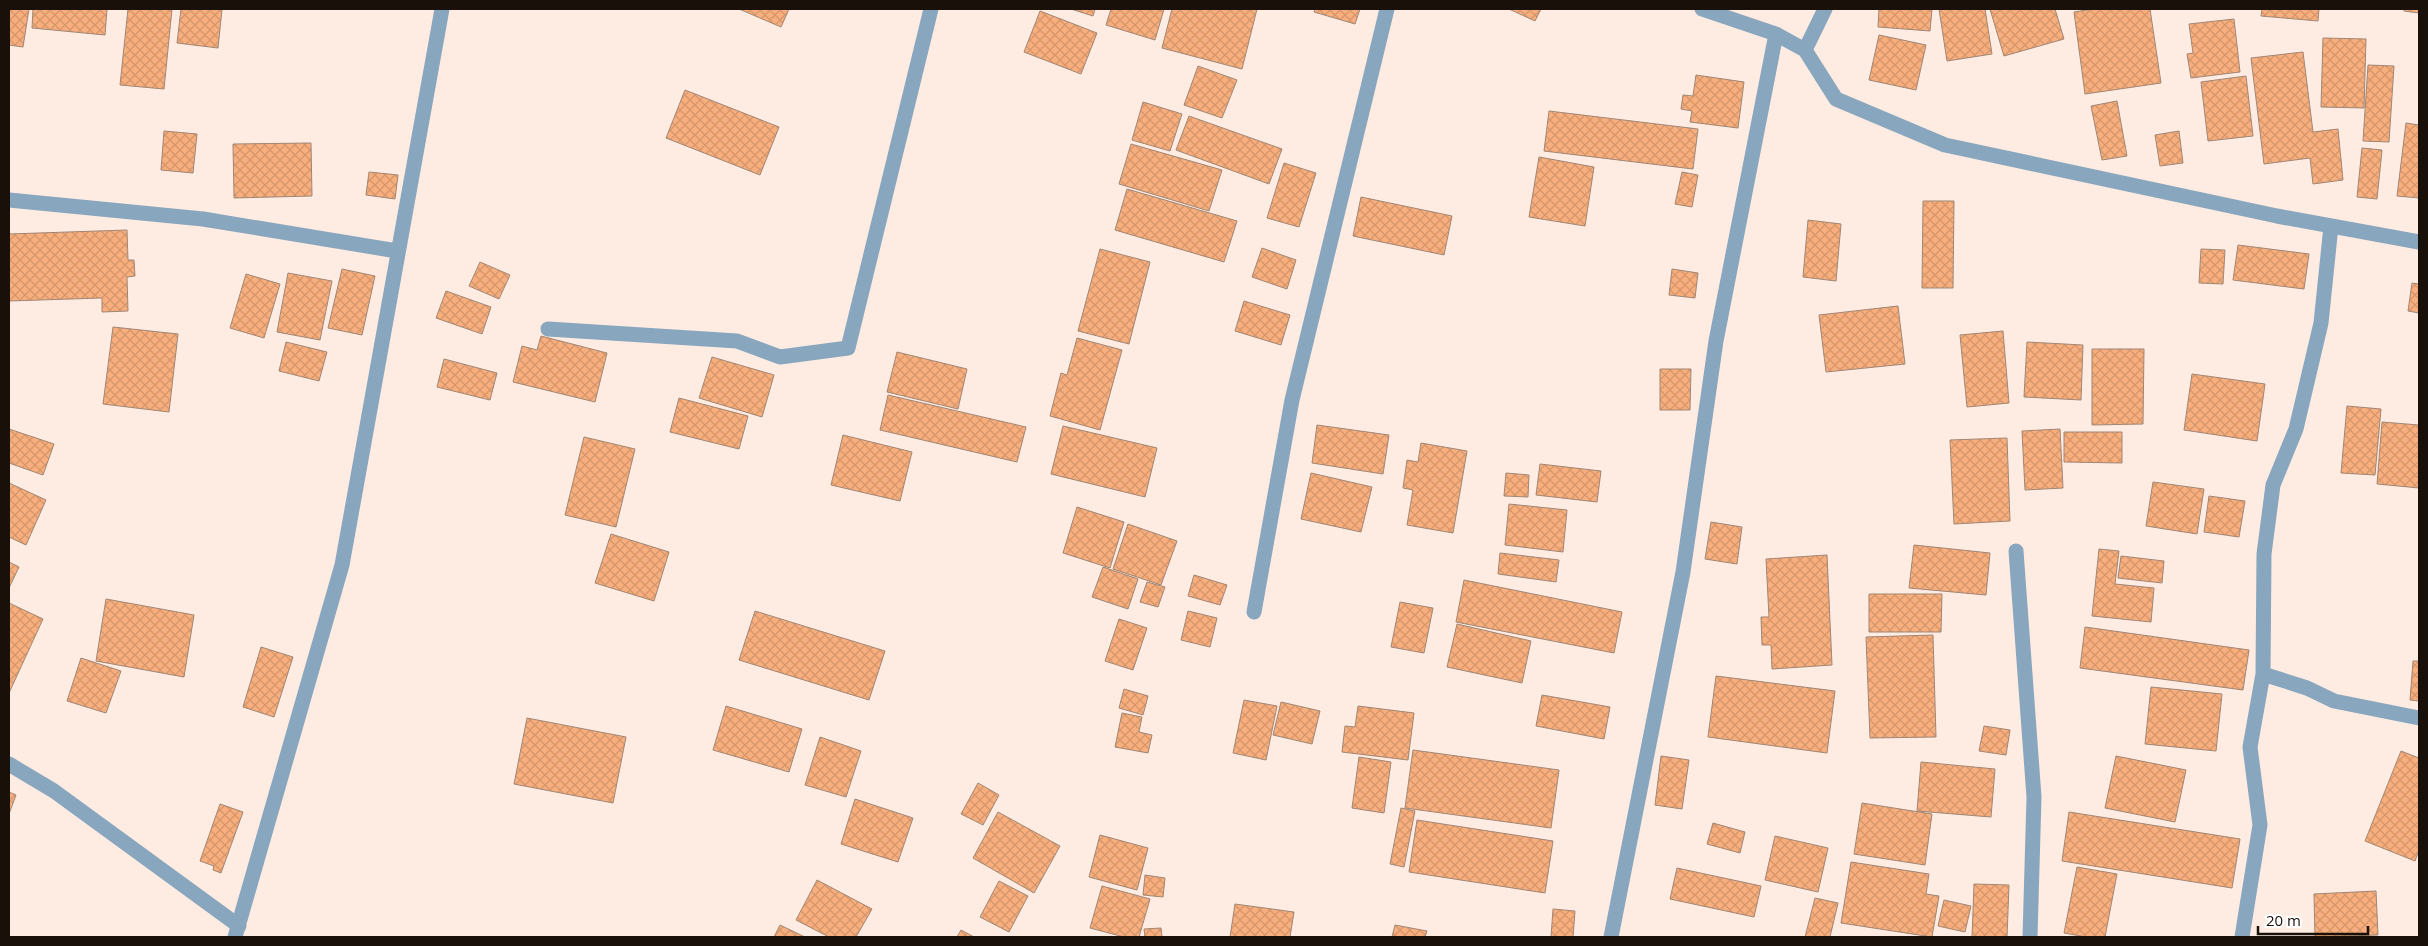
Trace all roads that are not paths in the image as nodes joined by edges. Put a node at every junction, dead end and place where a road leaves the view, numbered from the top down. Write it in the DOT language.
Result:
graph roads {
  1 [pos="442,9"];
  2 [pos="931,9"];
  3 [pos="1387,9"];
  4 [pos="1702,9"];
  5 [pos="1824,9"];
  6 [pos="1776,34"];
  7 [pos="1805,50"];
  8 [pos="9,200"];
  9 [pos="2331,226"];
  10 [pos="2419,242"];
  11 [pos="397,251"];
  12 [pos="548,329"];
  13 [pos="2016,551"];
  14 [pos="1254,612"];
  15 [pos="2263,674"];
  16 [pos="2419,718"];
  17 [pos="9,764"];
  18 [pos="237,932"];
  19 [pos="1610,937"];
  20 [pos="2030,937"];
  21 [pos="2242,937"];
  1 -- 11 [label="street"];
  2 -- 12 [label="street"];
  3 -- 14 [label="street"];
  4 -- 6 [label="street"];
  5 -- 7 [label="street"];
  6 -- 7 [label="street"];
  6 -- 19 [label="street"];
  7 -- 9 [label="street"];
  8 -- 11 [label="street"];
  9 -- 10 [label="street"];
  9 -- 15 [label="street"];
  11 -- 18 [label="street"];
  13 -- 20 [label="street"];
  15 -- 16 [label="street"];
  15 -- 21 [label="street"];
  17 -- 18 [label="street"];
}
